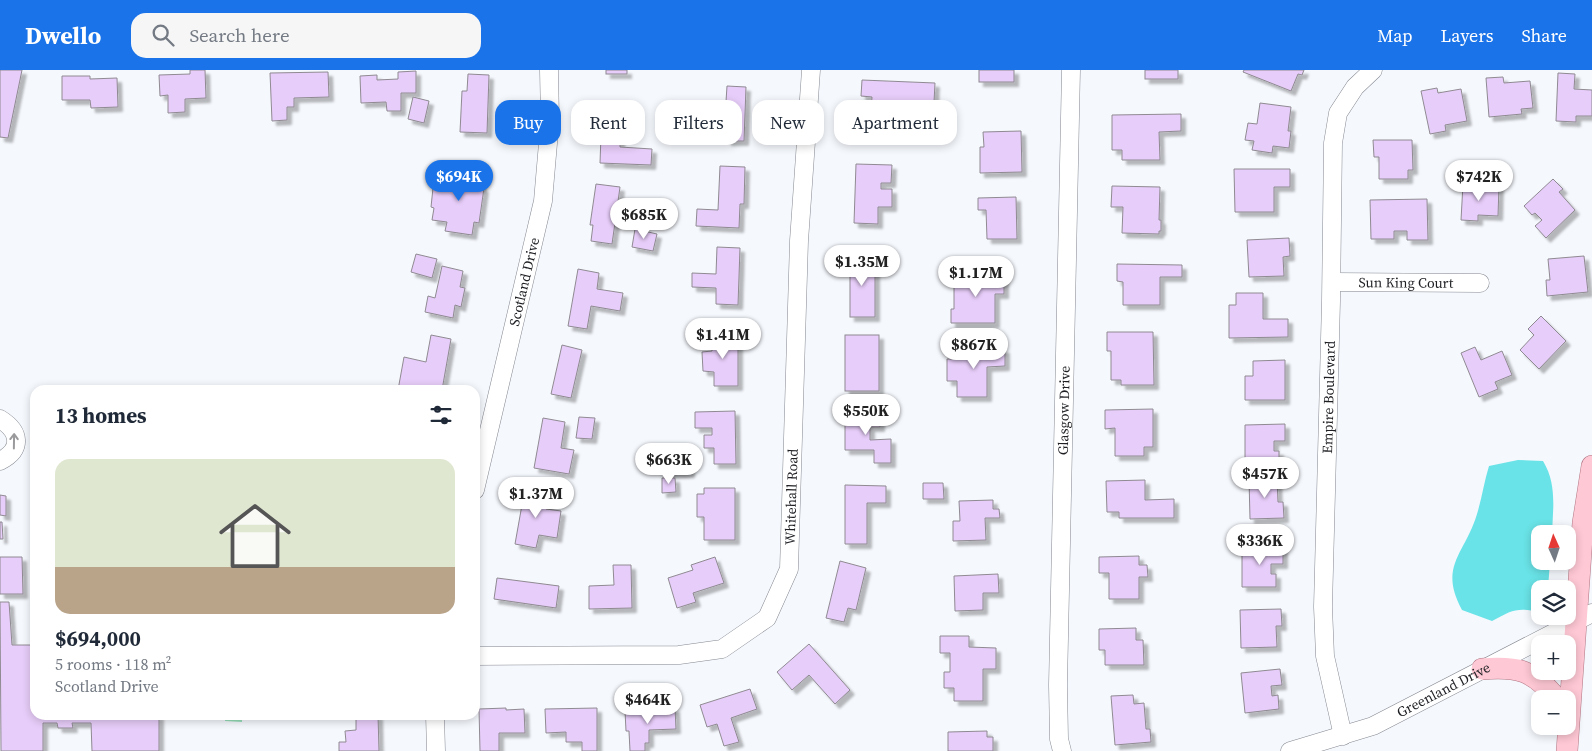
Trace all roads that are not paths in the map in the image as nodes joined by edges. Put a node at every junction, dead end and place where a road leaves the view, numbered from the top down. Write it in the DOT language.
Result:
graph roads {
  1 [pos="549,70"];
  2 [pos="811,70"];
  3 [pos="1071,70"];
  4 [pos="1373,70"];
  5 [pos="1332,282"];
  6 [pos="1480,283"];
  7 [pos="0,419"];
  8 [pos="0,461"];
  9 [pos="1592,466"];
  10 [pos="480,469"];
  11 [pos="1584,617"];
  12 [pos="480,656"];
  13 [pos="1482,670"];
  14 [pos="1549,690"];
  15 [pos="1573,690"];
  16 [pos="435,720"];
  17 [pos="1568,735"];
  18 [pos="1343,736"];
  19 [pos="436,751"];
  20 [pos="1062,751"];
  21 [pos="1290,751"];
  22 [pos="1567,751"];
  1 -- 10 [label="street, Scotland Drive"];
  2 -- 12 [label="street, Whitehall Road"];
  3 -- 20 [label="street, Glasgow Drive"];
  4 -- 5 [label="street, Empire Boulevard"];
  5 -- 6 [label="street, Sun King Court"];
  5 -- 18 [label="street, Empire Boulevard"];
  8 -- 7 [label="street, one-way"];
  9 -- 11 [label="main road"];
  11 -- 13 [label="street, Greenland Drive"];
  11 -- 15 [label="main road"];
  13 -- 14 [label="main road"];
  13 -- 18 [label="street, Greenland Drive"];
  16 -- 19 [label="street"];
  17 -- 22 [label="main road"];
  18 -- 21 [label="street, Greenland Drive"];
}
